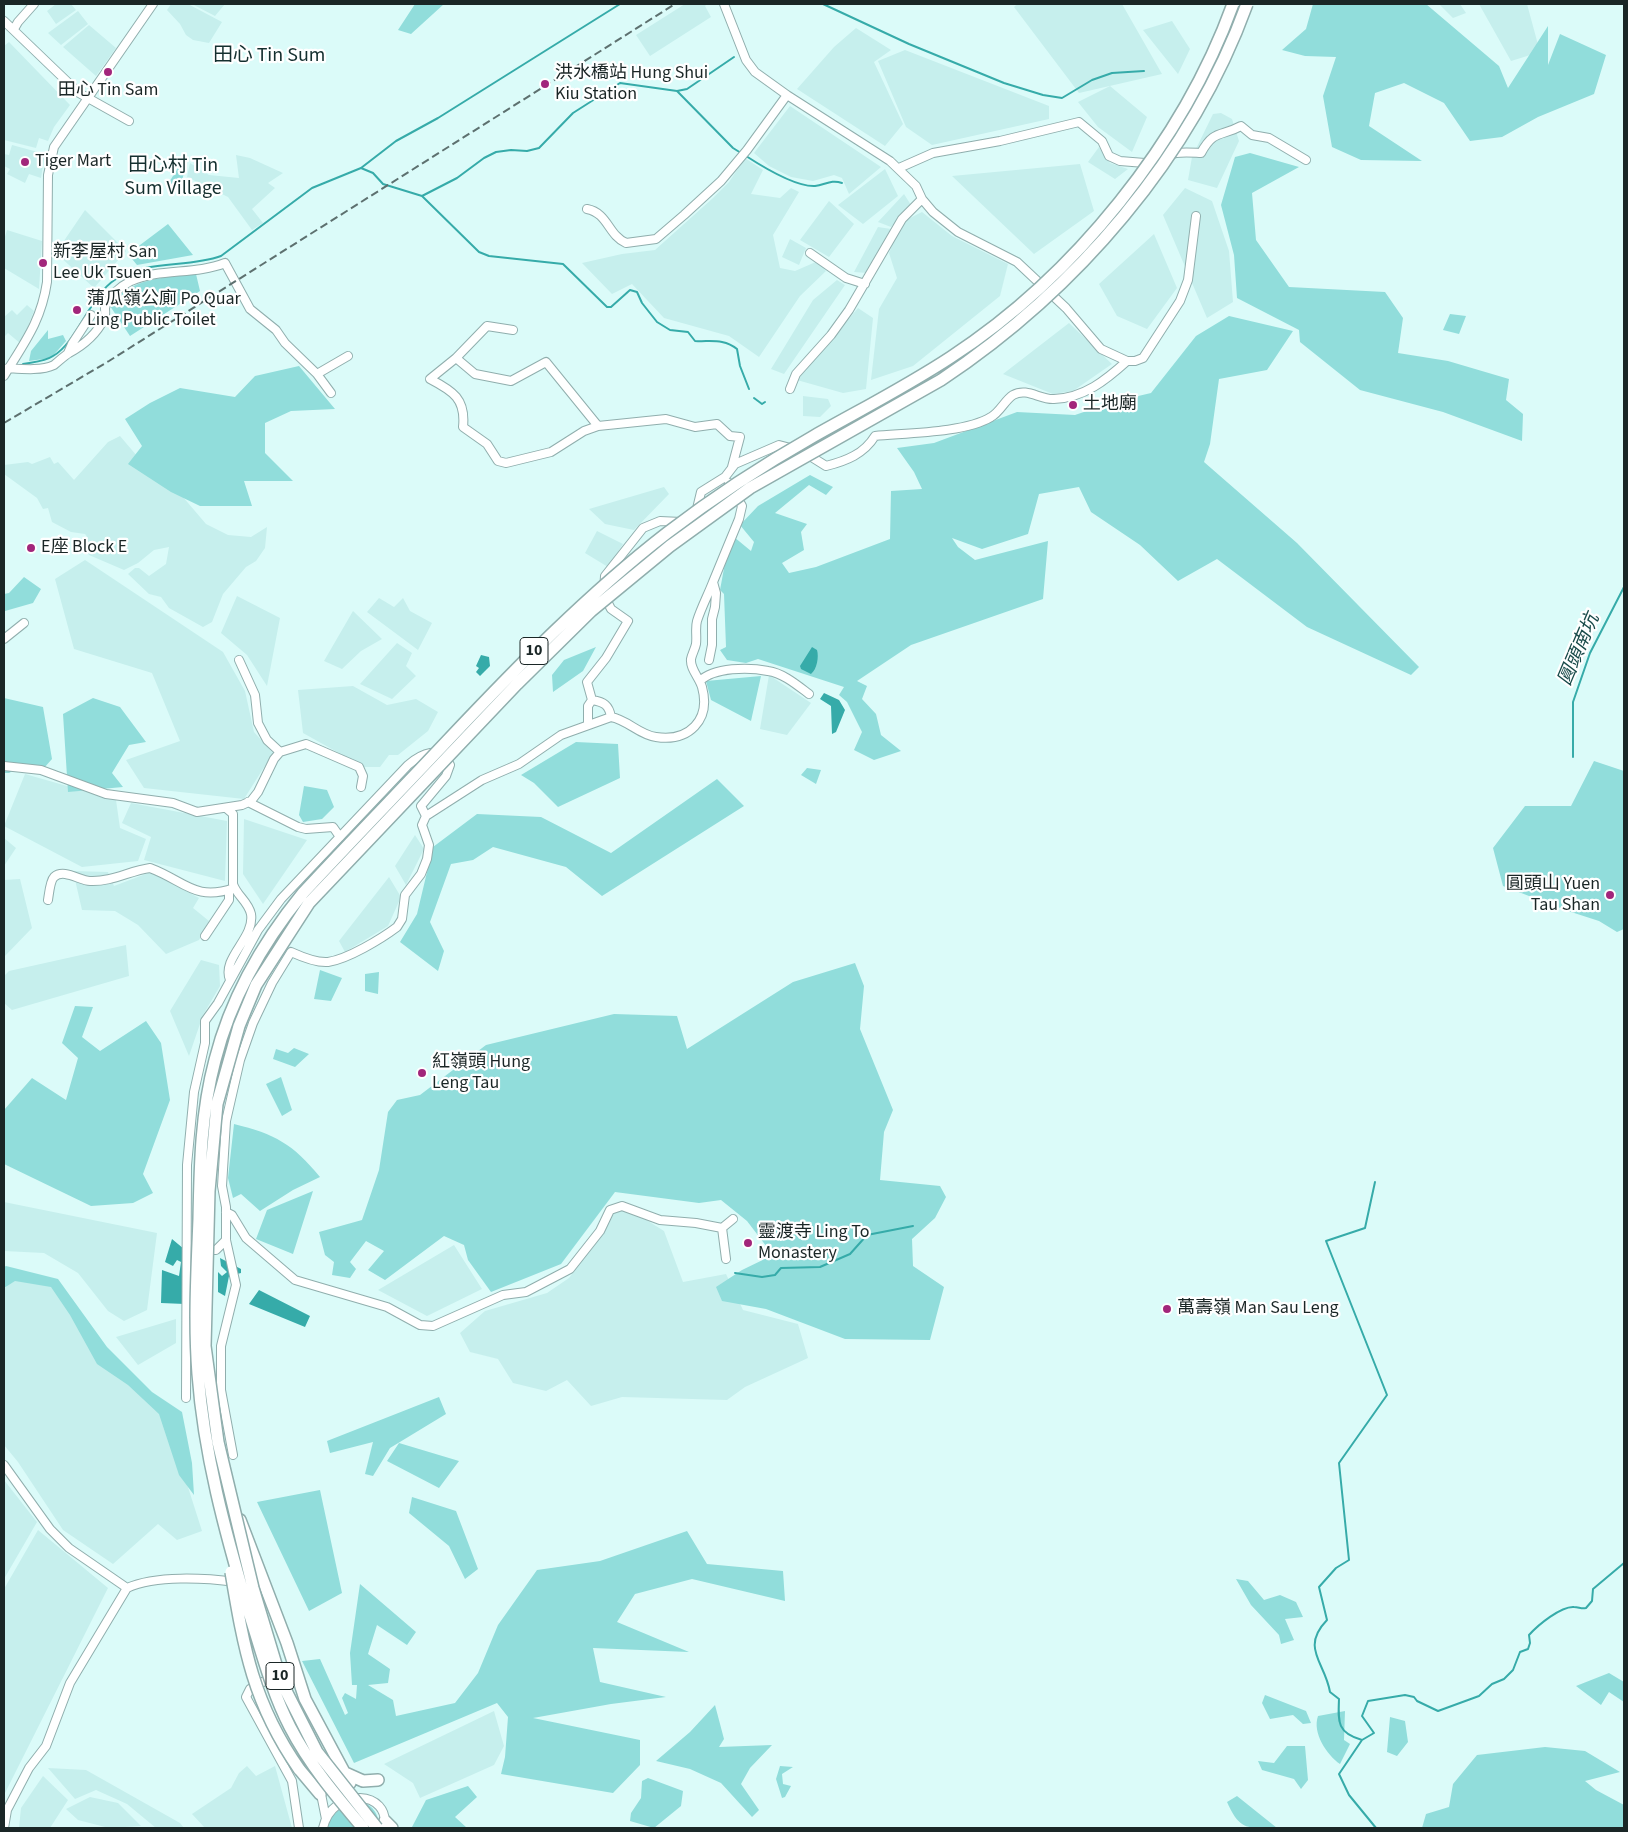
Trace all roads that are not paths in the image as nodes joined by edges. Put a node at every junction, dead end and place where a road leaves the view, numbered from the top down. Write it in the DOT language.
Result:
graph roads {
  1 [pos="34,4"];
  2 [pos="153,4"];
  3 [pos="724,4"];
  4 [pos="1233,4"];
  5 [pos="1247,4"];
  6 [pos="4,21"];
  7 [pos="14,29"];
  8 [pos="786,95"];
  9 [pos="86,98"];
  10 [pos="129,121"];
  11 [pos="1306,160"];
  12 [pos="899,168"];
  13 [pos="922,199"];
  14 [pos="587,209"];
  15 [pos="1196,216"];
  16 [pos="810,253"];
  17 [pos="864,284"];
  18 [pos="92,315"];
  19 [pos="513,330"];
  20 [pos="68,354"];
  21 [pos="348,356"];
  22 [pos="456,358"];
  23 [pos="1127,361"];
  24 [pos="10,366"];
  25 [pos="317,374"];
  26 [pos="4,376"];
  27 [pos="790,389"];
  28 [pos="331,393"];
  29 [pos="598,426"];
  30 [pos="732,468"];
  31 [pos="725,477"];
  32 [pos="713,582"];
  33 [pos="24,623"];
  34 [pos="4,639"];
  35 [pos="239,660"];
  36 [pos="709,660"];
  37 [pos="700,681"];
  38 [pos="809,694"];
  39 [pos="592,700"];
  40 [pos="611,717"];
  41 [pos="588,725"];
  42 [pos="280,752"];
  43 [pos="4,766"];
  44 [pos="361,787"];
  45 [pos="248,802"];
  46 [pos="226,808"];
  47 [pos="426,816"];
  48 [pos="340,837"];
  49 [pos="232,889"];
  50 [pos="48,900"];
  51 [pos="205,936"];
  52 [pos="230,980"];
  53 [pos="226,1212"];
  54 [pos="733,1219"];
  55 [pos="722,1228"];
  56 [pos="226,1240"];
  57 [pos="188,1247"];
  58 [pos="726,1259"];
  59 [pos="186,1398"];
  60 [pos="233,1455"];
  61 [pos="4,1465"];
  62 [pos="231,1501"];
  63 [pos="219,1504"];
  64 [pos="127,1588"];
  65 [pos="272,1677"];
  66 [pos="313,1753"];
  67 [pos="343,1772"];
  68 [pos="378,1780"];
  69 [pos="350,1783"];
  70 [pos="320,1794"];
  71 [pos="358,1796"];
  72 [pos="326,1818"];
  73 [pos="4,1820"];
  74 [pos="385,1826"];
  75 [pos="4,1828"];
  76 [pos="299,1828"];
  77 [pos="323,1828"];
  78 [pos="363,1828"];
  1 -- 7 [label="street"];
  2 -- 9 [label="street"];
  3 -- 8 [label="street"];
  4 -- 63 [label="highway, 10, bridge"];
  5 -- 62 [label="highway, 10, bridge"];
  6 -- 7 [label="street"];
  7 -- 9 [label="street"];
  8 -- 12 [label="street"];
  8 -- 14 [label="street"];
  9 -- 10 [label="street"];
  9 -- 24 [label="street"];
  11 -- 12 [label="street"];
  12 -- 13 [label="street"];
  13 -- 17 [label="street"];
  13 -- 23 [label="street"];
  15 -- 23 [label="street"];
  16 -- 17 [label="street"];
  17 -- 27 [label="street"];
  18 -- 20 [label="street"];
  19 -- 22 [label="street"];
  20 -- 24 [label="street"];
  20 -- 25 [label="street"];
  21 -- 25 [label="street"];
  22 -- 29 [label="street"];
  22 -- 29 [label="street"];
  23 -- 30 [label="street"];
  24 -- 26 [label="street"];
  25 -- 28 [label="street"];
  29 -- 30 [label="street"];
  30 -- 31 [label="street"];
  31 -- 32 [label="street"];
  31 -- 39 [label="street"];
  32 -- 36 [label="street"];
  32 -- 37 [label="street"];
  33 -- 34 [label="street"];
  35 -- 42 [label="street"];
  37 -- 38 [label="street"];
  37 -- 40 [label="street"];
  39 -- 40 [label="street"];
  39 -- 41 [label="street"];
  40 -- 41 [label="street"];
  41 -- 47 [label="street"];
  42 -- 44 [label="street"];
  42 -- 45 [label="street"];
  43 -- 46 [label="street"];
  45 -- 46 [label="street"];
  45 -- 48 [label="street"];
  46 -- 49 [label="street"];
  47 -- 48 [label="street"];
  47 -- 53 [label="street"];
  48 -- 52 [label="street"];
  49 -- 50 [label="street"];
  49 -- 51 [label="street"];
  49 -- 52 [label="street"];
  52 -- 57 [label="street"];
  53 -- 55 [label="street"];
  53 -- 56 [label="street"];
  54 -- 55 [label="street"];
  55 -- 58 [label="street"];
  56 -- 57 [label="street"];
  56 -- 60 [label="street"];
  57 -- 59 [label="street"];
  61 -- 64 [label="street"];
  62 -- 67 [label="highway, bridge"];
  62 -- 74 [label="highway, 10, bridge"];
  63 -- 70 [label="highway, bridge"];
  63 -- 78 [label="highway, 10, bridge"];
  64 -- 65 [label="street"];
  64 -- 73 [label="street"];
  65 -- 66 [label="street"];
  65 -- 76 [label="street"];
  66 -- 69 [label="street"];
  66 -- 70 [label="street"];
  67 -- 68 [label="highway"];
  67 -- 69 [label="highway"];
  69 -- 71 [label="street"];
  70 -- 72 [label="street"];
  71 -- 72 [label="street"];
  71 -- 74 [label="street"];
  72 -- 77 [label="street"];
  73 -- 75 [label="street"];
}
